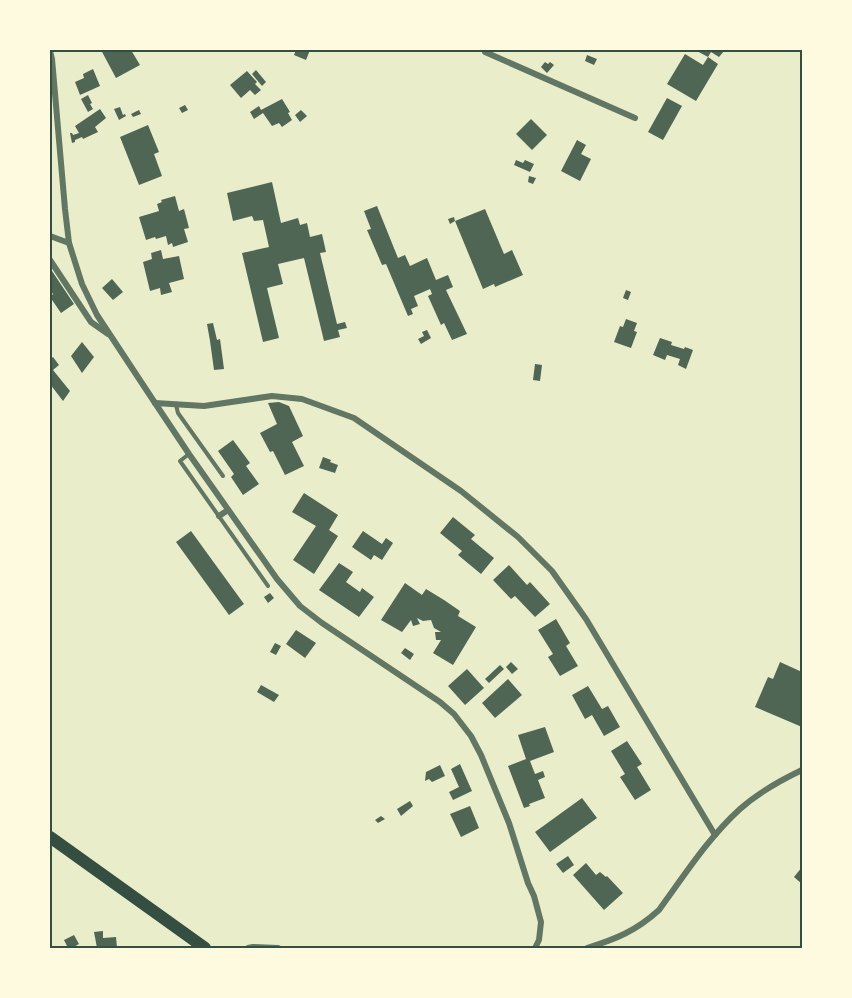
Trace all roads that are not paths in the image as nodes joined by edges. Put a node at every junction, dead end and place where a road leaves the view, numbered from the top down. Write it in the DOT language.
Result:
graph roads {
  1 [pos="486,50"];
  2 [pos="50,51"];
  3 [pos="635,118"];
  4 [pos="50,236"];
  5 [pos="69,243"];
  6 [pos="50,260"];
  7 [pos="111,336"];
  8 [pos="155,403"];
  9 [pos="176,405"];
  10 [pos="189,454"];
  11 [pos="223,476"];
  12 [pos="228,510"];
  13 [pos="219,516"];
  14 [pos="268,586"];
  15 [pos="802,770"];
  16 [pos="715,835"];
  17 [pos="50,837"];
  18 [pos="205,948"];
  19 [pos="248,948"];
  20 [pos="278,948"];
  21 [pos="535,948"];
  22 [pos="587,948"];
  1 -- 3 [label="street"];
  2 -- 5 [label="street"];
  4 -- 5 [label="street"];
  5 -- 7 [label="street"];
  6 -- 7 [label="street"];
  7 -- 8 [label="street"];
  8 -- 9 [label="street"];
  8 -- 10 [label="street"];
  9 -- 11 [label="lane"];
  9 -- 16 [label="street"];
  10 -- 12 [label="street"];
  10 -- 13 [label="lane"];
  12 -- 13 [label="street"];
  12 -- 21 [label="street"];
  13 -- 14 [label="lane"];
  15 -- 16 [label="street"];
  16 -- 22 [label="street"];
  17 -- 18 [label="main road"];
  19 -- 20 [label="street"];
}
